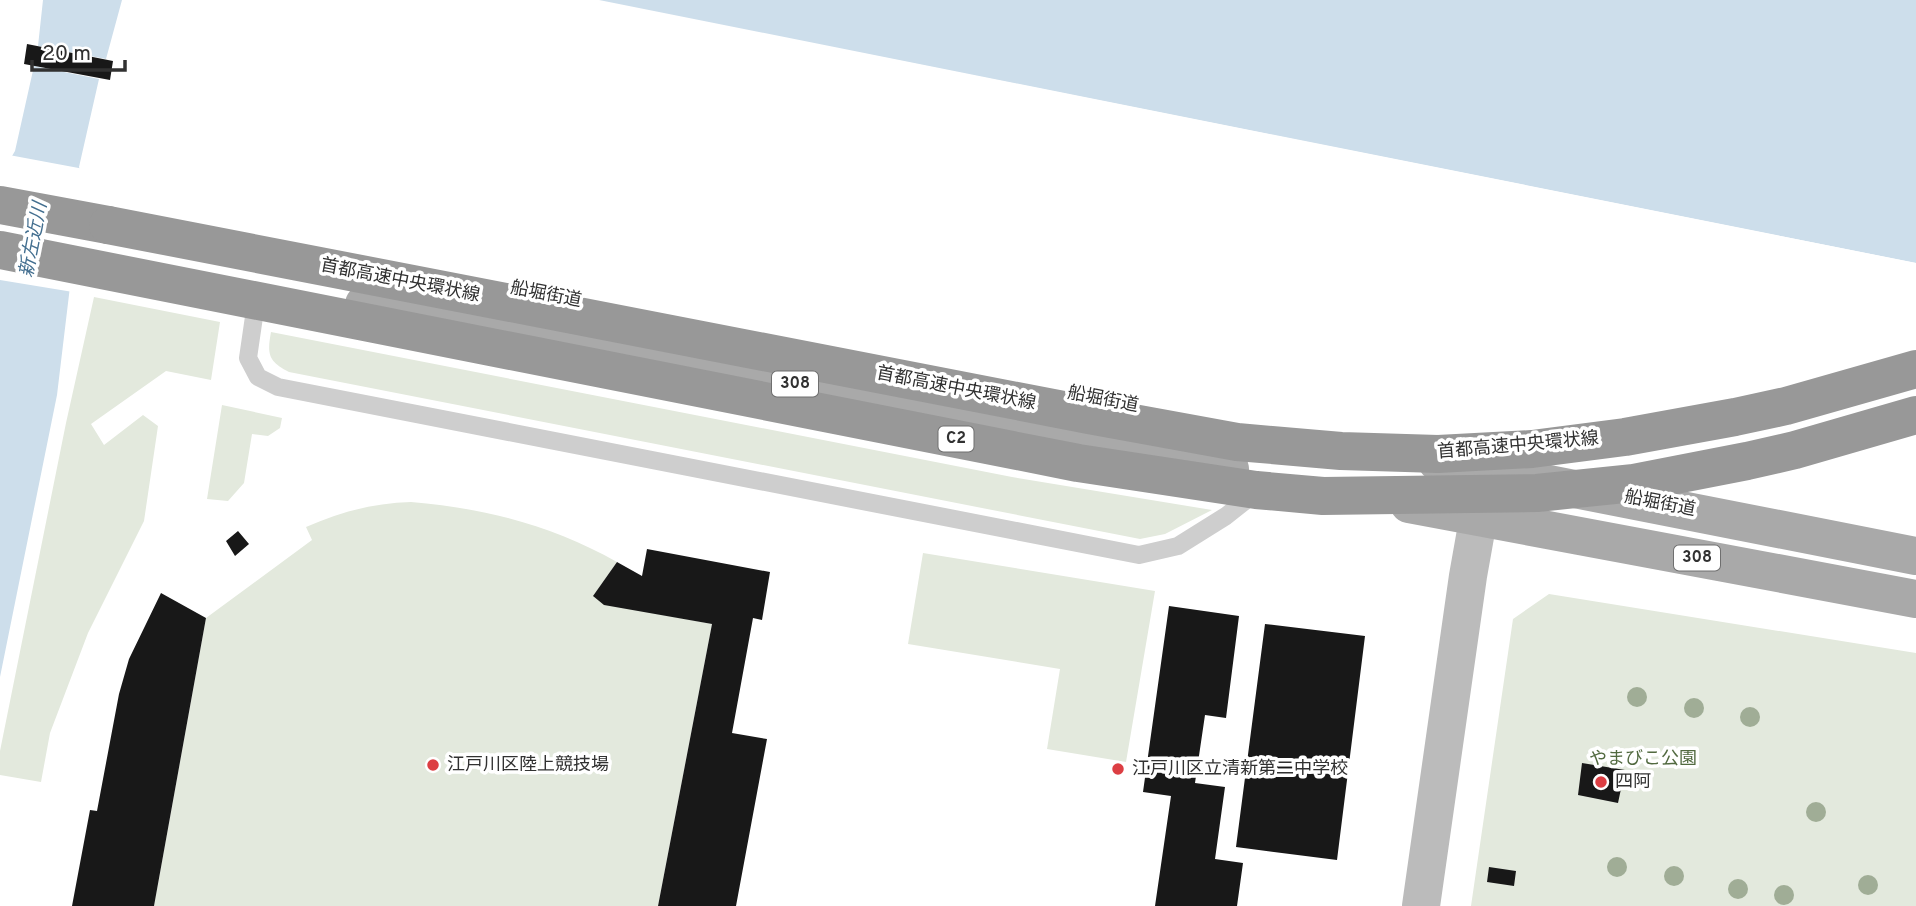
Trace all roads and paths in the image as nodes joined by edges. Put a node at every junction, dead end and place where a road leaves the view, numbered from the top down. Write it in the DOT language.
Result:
graph roads {
  1 [pos="0,194"];
  2 [pos="0,205"];
  3 [pos="0,244"];
  4 [pos="0,250"];
  5 [pos="259,285"];
  6 [pos="1916,369"];
  7 [pos="1916,415"];
  8 [pos="1486,470"];
  9 [pos="1273,477"];
  10 [pos="1478,517"];
  11 [pos="1916,556"];
  12 [pos="1916,599"];
  13 [pos="1421,906"];
  1 -- 8 [label="main road, 船堀街道 / 308"];
  2 -- 6 [label="highway, 首都高速中央環状線, bridge"];
  3 -- 5 [label="main road, 308"];
  4 -- 7 [label="highway, C2, bridge"];
  5 -- 9 [label="main road, 308"];
  5 -- 9 [label="lane"];
  8 -- 10 [label="street"];
  8 -- 11 [label="main road, 船堀街道 / 308"];
  9 -- 10 [label="main road, 308"];
  10 -- 12 [label="main road, 308"];
  10 -- 13 [label="street"];
}
